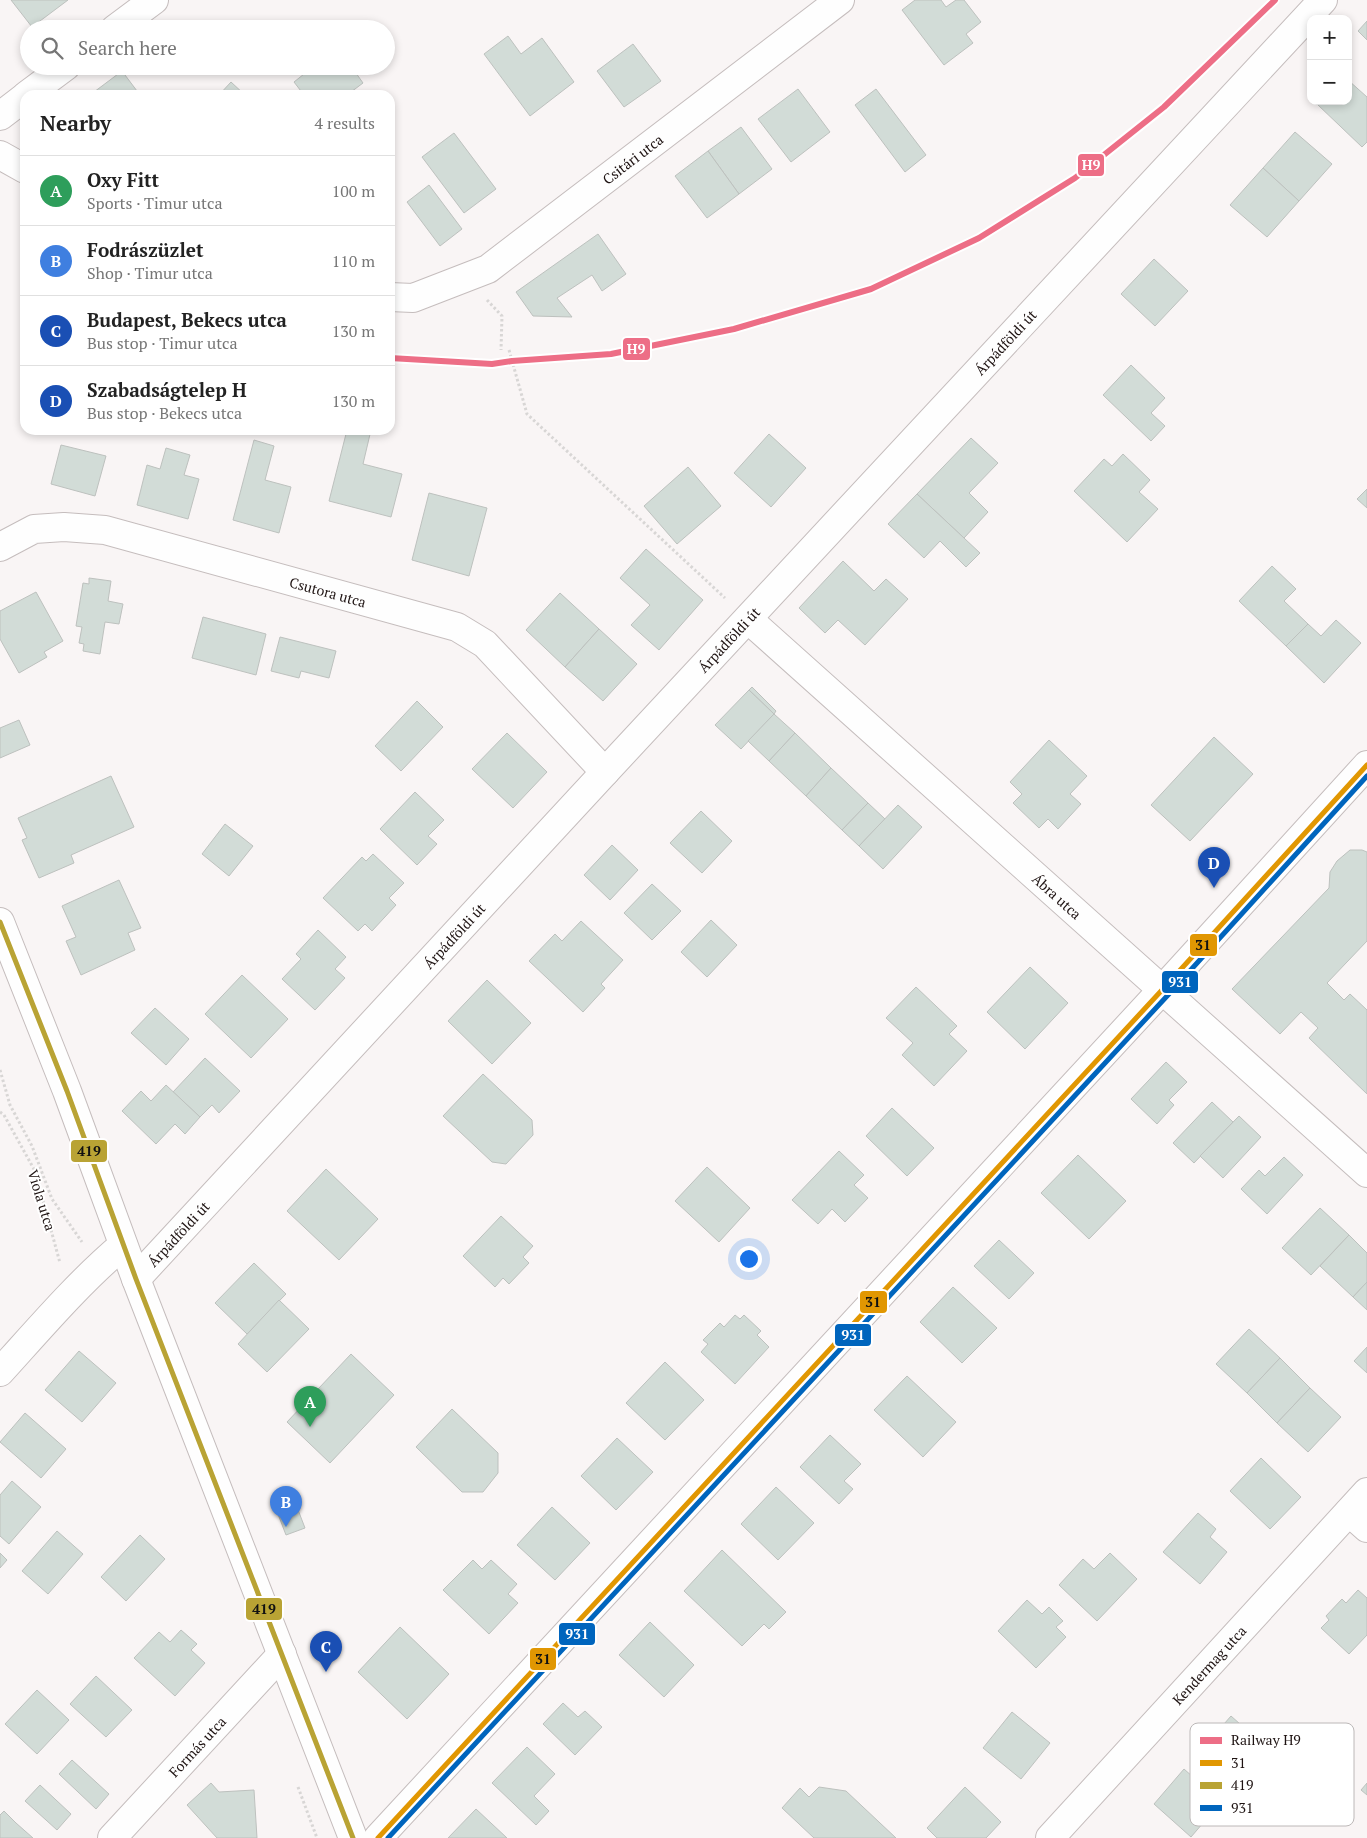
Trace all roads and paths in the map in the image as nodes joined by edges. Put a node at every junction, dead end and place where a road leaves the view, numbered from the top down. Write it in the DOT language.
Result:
graph roads {
  1 [pos="154,0"];
  2 [pos="840,0"];
  3 [pos="1322,0"];
  4 [pos="127,20"];
  5 [pos="54,75"];
  6 [pos="34,90"];
  7 [pos="20,101"];
  8 [pos="0,116"];
  9 [pos="0,155"];
  10 [pos="20,166"];
  11 [pos="401,298"];
  12 [pos="502,316"];
  13 [pos="501,350"];
  14 [pos="509,350"];
  15 [pos="0,547"];
  16 [pos="748,619"];
  17 [pos="1367,765"];
  18 [pos="605,772"];
  19 [pos="0,922"];
  20 [pos="1162,990"];
  21 [pos="0,1070"];
  22 [pos="0,1112"];
  23 [pos="1367,1173"];
  24 [pos="123,1245"];
  25 [pos="98,1266"];
  26 [pos="136,1279"];
  27 [pos="69,1295"];
  28 [pos="0,1372"];
  29 [pos="1361,1511"];
  30 [pos="282,1654"];
  31 [pos="112,1838"];
  32 [pos="353,1838"];
  33 [pos="378,1838"];
  34 [pos="1050,1838"];
  1 -- 4 [label="street"];
  2 -- 11 [label="street, Csitári utca"];
  3 -- 16 [label="street, Árpádföldi út"];
  5 -- 6 [label="street"];
  7 -- 8 [label="street"];
  9 -- 10 [label="street"];
  12 -- 13 [label="path"];
  14 -- 16 [label="path"];
  15 -- 18 [label="street, Csutora utca"];
  16 -- 18 [label="street, Árpádföldi út"];
  16 -- 20 [label="street, Ábra utca"];
  17 -- 20 [label="street"];
  18 -- 26 [label="street, Árpádföldi út"];
  19 -- 24 [label="street"];
  20 -- 23 [label="street, Ábra utca"];
  20 -- 33 [label="street"];
  21 -- 25 [label="path"];
  22 -- 27 [label="path, Viola utca"];
  24 -- 25 [label="street"];
  24 -- 26 [label="street"];
  25 -- 27 [label="street"];
  26 -- 30 [label="street"];
  27 -- 28 [label="street"];
  29 -- 34 [label="street, Kendermag utca"];
  30 -- 31 [label="street, Formás utca"];
  30 -- 32 [label="street"];
}
